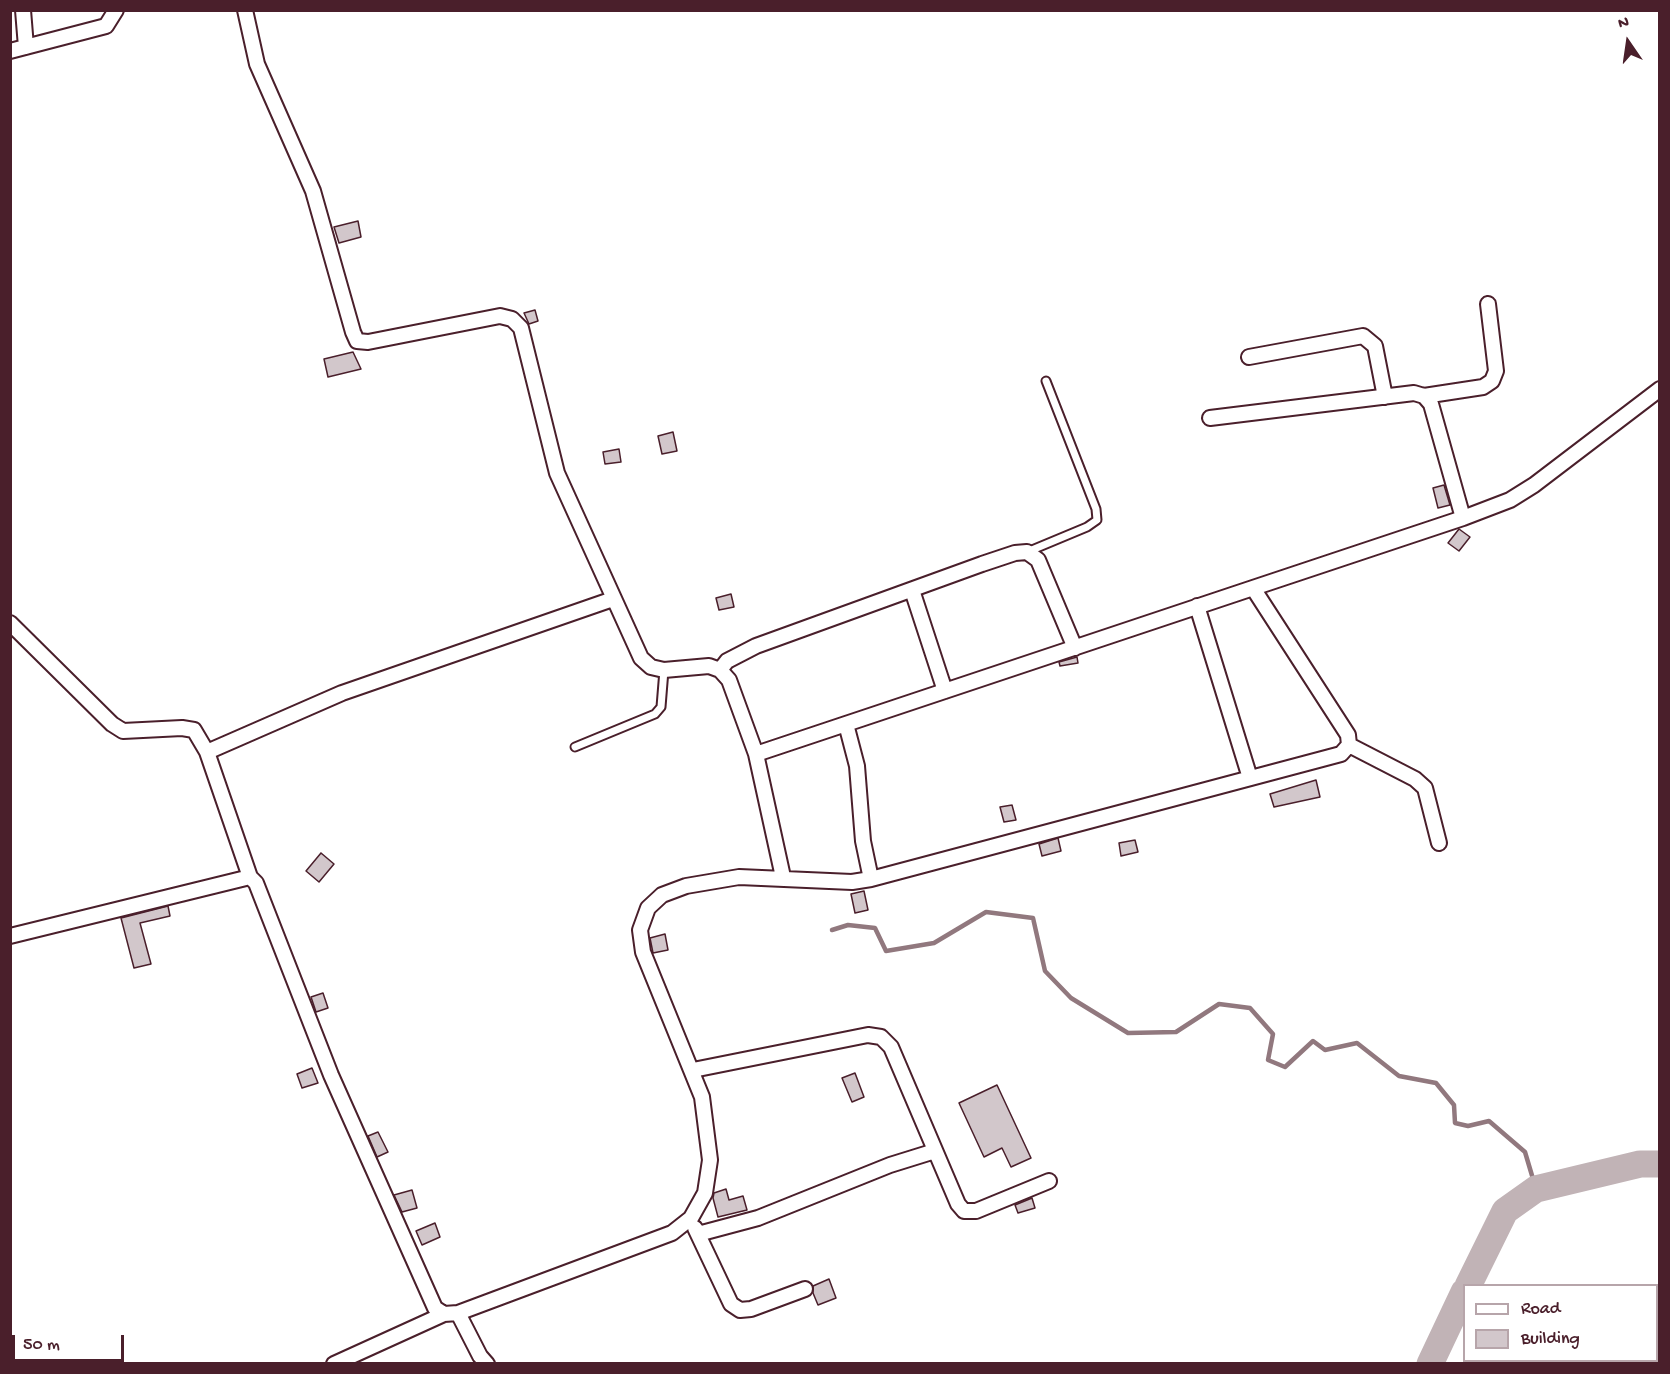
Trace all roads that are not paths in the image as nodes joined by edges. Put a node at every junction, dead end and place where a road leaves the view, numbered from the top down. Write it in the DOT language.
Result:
graph roads {
  1 [pos="23,10"];
  2 [pos="116,10"];
  3 [pos="245,10"];
  4 [pos="26,47"];
  5 [pos="10,51"];
  6 [pos="1488,304"];
  7 [pos="1249,357"];
  8 [pos="1046,381"];
  9 [pos="1659,389"];
  10 [pos="1424,396"];
  11 [pos="1385,397"];
  12 [pos="1210,418"];
  13 [pos="1463,518"];
  14 [pos="1027,552"];
  15 [pos="1253,588"];
  16 [pos="912,590"];
  17 [pos="613,599"];
  18 [pos="1197,606"];
  19 [pos="10,623"];
  20 [pos="1075,648"];
  21 [pos="664,670"];
  22 [pos="720,670"];
  23 [pos="945,691"];
  24 [pos="846,724"];
  25 [pos="1349,745"];
  26 [pos="575,747"];
  27 [pos="207,752"];
  28 [pos="756,754"];
  29 [pos="1250,778"];
  30 [pos="1439,843"];
  31 [pos="250,877"];
  32 [pos="783,878"];
  33 [pos="871,879"];
  34 [pos="10,936"];
  35 [pos="693,1070"];
  36 [pos="935,1151"];
  37 [pos="1049,1181"];
  38 [pos="691,1218"];
  39 [pos="698,1234"];
  40 [pos="805,1288"];
  41 [pos="451,1314"];
  42 [pos="334,1364"];
  43 [pos="487,1364"];
  1 -- 4 [label="street"];
  2 -- 4 [label="street"];
  3 -- 17 [label="street"];
  4 -- 5 [label="street"];
  6 -- 10 [label="street"];
  7 -- 11 [label="street"];
  8 -- 14 [label="lane"];
  9 -- 13 [label="street"];
  10 -- 11 [label="street"];
  10 -- 13 [label="street"];
  11 -- 12 [label="street"];
  13 -- 15 [label="street"];
  14 -- 16 [label="street"];
  14 -- 20 [label="street"];
  15 -- 18 [label="street"];
  15 -- 25 [label="street"];
  16 -- 22 [label="street"];
  16 -- 23 [label="street"];
  17 -- 21 [label="street"];
  17 -- 27 [label="street"];
  18 -- 20 [label="street"];
  18 -- 29 [label="street"];
  19 -- 27 [label="street"];
  20 -- 23 [label="street"];
  21 -- 22 [label="street"];
  21 -- 26 [label="lane"];
  22 -- 28 [label="street"];
  23 -- 24 [label="street"];
  24 -- 28 [label="street"];
  24 -- 33 [label="street"];
  25 -- 29 [label="street"];
  25 -- 30 [label="street"];
  27 -- 31 [label="street"];
  28 -- 32 [label="street"];
  29 -- 33 [label="street"];
  31 -- 34 [label="street"];
  31 -- 41 [label="street"];
  32 -- 33 [label="street"];
  32 -- 35 [label="street"];
  35 -- 36 [label="street"];
  35 -- 38 [label="street"];
  36 -- 37 [label="street"];
  36 -- 39 [label="street"];
  38 -- 39 [label="street"];
  38 -- 41 [label="street"];
  39 -- 40 [label="street"];
  41 -- 42 [label="street"];
  41 -- 43 [label="street"];
}
